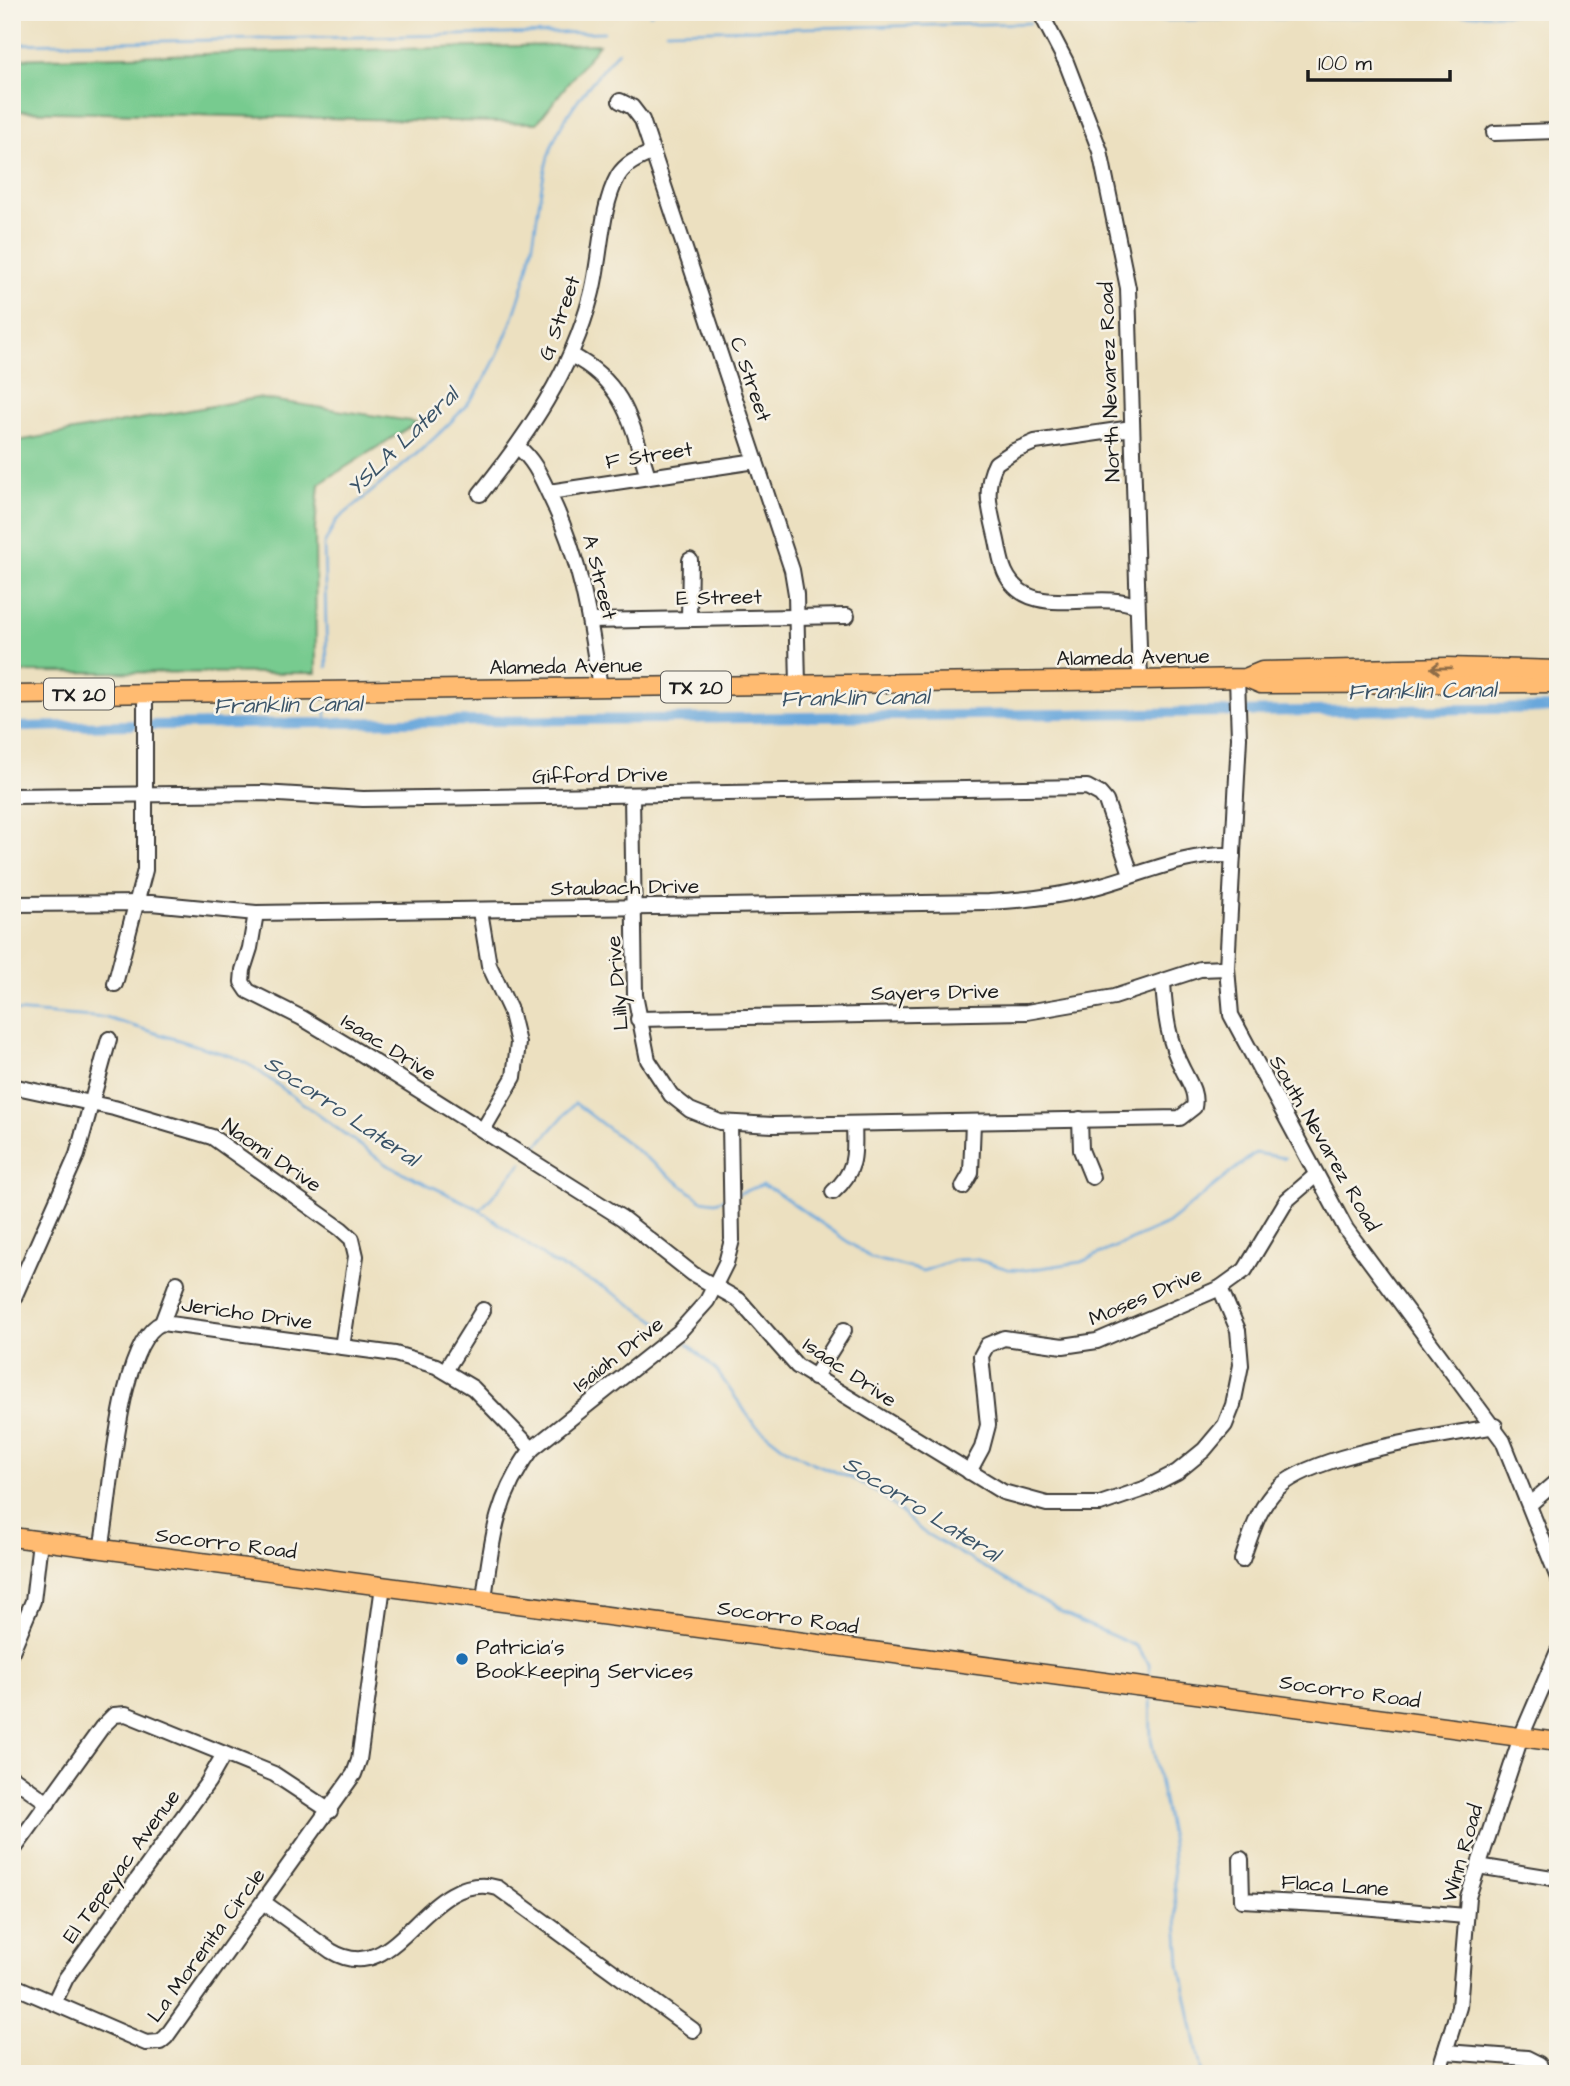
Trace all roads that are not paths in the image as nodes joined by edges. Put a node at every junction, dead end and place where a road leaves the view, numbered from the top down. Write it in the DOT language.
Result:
graph roads {
  1 [pos="1041,12"];
  2 [pos="620,101"];
  3 [pos="1558,131"];
  4 [pos="1494,134"];
  5 [pos="653,152"];
  6 [pos="571,355"];
  7 [pos="1132,428"];
  8 [pos="518,447"];
  9 [pos="756,461"];
  10 [pos="648,475"];
  11 [pos="549,492"];
  12 [pos="480,494"];
  13 [pos="690,560"];
  14 [pos="1137,606"];
  15 [pos="847,616"];
  16 [pos="796,617"];
  17 [pos="689,618"];
  18 [pos="590,621"];
  19 [pos="1558,670"];
  20 [pos="1140,680"];
  21 [pos="1240,682"];
  22 [pos="1558,683"];
  23 [pos="798,686"];
  24 [pos="600,688"];
  25 [pos="145,694"];
  26 [pos="12,695"];
  27 [pos="145,794"];
  28 [pos="632,795"];
  29 [pos="12,796"];
  30 [pos="1233,855"];
  31 [pos="1131,874"];
  32 [pos="137,903"];
  33 [pos="12,904"];
  34 [pos="633,907"];
  35 [pos="480,911"];
  36 [pos="256,913"];
  37 [pos="1227,968"];
  38 [pos="1163,983"];
  39 [pos="115,984"];
  40 [pos="638,1020"];
  41 [pos="109,1039"];
  42 [pos="12,1086"];
  43 [pos="92,1102"];
  44 [pos="1080,1119"];
  45 [pos="973,1122"];
  46 [pos="730,1123"];
  47 [pos="854,1124"];
  48 [pos="483,1130"];
  49 [pos="1316,1175"];
  50 [pos="1092,1177"];
  51 [pos="963,1187"];
  52 [pos="833,1192"];
  53 [pos="177,1283"];
  54 [pos="715,1286"];
  55 [pos="1220,1288"];
  56 [pos="12,1303"];
  57 [pos="483,1310"];
  58 [pos="162,1323"];
  59 [pos="844,1330"];
  60 [pos="342,1347"];
  61 [pos="445,1371"];
  62 [pos="814,1378"];
  63 [pos="1495,1426"];
  64 [pos="532,1449"];
  65 [pos="969,1472"];
  66 [pos="1558,1480"];
  67 [pos="1530,1504"];
  68 [pos="12,1537"];
  69 [pos="40,1541"];
  70 [pos="101,1549"];
  71 [pos="1242,1560"];
  72 [pos="1558,1578"];
  73 [pos="383,1586"];
  74 [pos="484,1599"];
  75 [pos="12,1651"];
  76 [pos="1558,1651"];
  77 [pos="1521,1737"];
  78 [pos="1558,1742"];
  79 [pos="224,1754"];
  80 [pos="12,1777"];
  81 [pos="48,1803"];
  82 [pos="330,1811"];
  83 [pos="12,1852"];
  84 [pos="1241,1859"];
  85 [pos="1478,1866"];
  86 [pos="1558,1879"];
  87 [pos="263,1902"];
  88 [pos="1465,1916"];
  89 [pos="12,1985"];
  90 [pos="54,2003"];
  91 [pos="693,2030"];
  92 [pos="1446,2052"];
  93 [pos="1438,2074"];
  94 [pos="1544,2074"];
  1 -- 7 [label="street, North Nevarez Road"];
  2 -- 5 [label="street, C Street"];
  3 -- 4 [label="street"];
  5 -- 6 [label="street, G Street"];
  5 -- 9 [label="street, C Street"];
  6 -- 8 [label="street, G Street"];
  6 -- 10 [label="street"];
  7 -- 14 [label="street, North Nevarez Road"];
  7 -- 14 [label="street"];
  8 -- 11 [label="street, A Street"];
  8 -- 12 [label="street, G Street"];
  9 -- 10 [label="street, F Street"];
  9 -- 16 [label="street, C Street"];
  10 -- 11 [label="street, F Street"];
  11 -- 18 [label="street, A Street"];
  13 -- 17 [label="street"];
  14 -- 20 [label="street, North Nevarez Road"];
  15 -- 16 [label="street, E Street"];
  16 -- 17 [label="street, E Street"];
  16 -- 23 [label="street, C Street"];
  17 -- 18 [label="street, E Street"];
  18 -- 24 [label="street, A Street"];
  19 -- 21 [label="main road, Alameda Avenue / TX 20, one-way"];
  20 -- 21 [label="main road, Alameda Avenue / TX 20"];
  20 -- 23 [label="main road, Alameda Avenue / TX 20"];
  21 -- 22 [label="main road, Alameda Avenue / TX 20"];
  21 -- 30 [label="street, South Nevarez Road"];
  23 -- 24 [label="main road, Alameda Avenue / TX 20"];
  24 -- 25 [label="main road, Alameda Avenue / TX 20"];
  25 -- 26 [label="main road, Alameda Avenue / TX 20"];
  25 -- 27 [label="street"];
  27 -- 28 [label="street, Gifford Drive"];
  27 -- 29 [label="street, Gifford Drive"];
  27 -- 32 [label="street"];
  28 -- 31 [label="street, Gifford Drive"];
  28 -- 34 [label="street, Lilly Drive"];
  30 -- 31 [label="street, Staubach Drive"];
  30 -- 37 [label="street, South Nevarez Road"];
  31 -- 34 [label="street, Staubach Drive"];
  32 -- 33 [label="street, Staubach Drive"];
  32 -- 36 [label="street, Staubach Drive"];
  32 -- 39 [label="street"];
  34 -- 35 [label="street, Staubach Drive"];
  34 -- 40 [label="street, Lilly Drive"];
  35 -- 36 [label="street, Staubach Drive"];
  35 -- 48 [label="street"];
  36 -- 48 [label="street, Isaac Drive"];
  37 -- 38 [label="street, Sayers Drive"];
  37 -- 49 [label="street, South Nevarez Road"];
  38 -- 40 [label="street, Sayers Drive"];
  38 -- 44 [label="street, Lilly Drive"];
  40 -- 46 [label="street, Lilly Drive"];
  41 -- 43 [label="street"];
  42 -- 43 [label="street, Naomi Drive"];
  43 -- 56 [label="street"];
  43 -- 60 [label="street, Naomi Drive"];
  44 -- 45 [label="street, Lilly Drive"];
  44 -- 50 [label="street"];
  45 -- 47 [label="street, Lilly Drive"];
  45 -- 51 [label="street"];
  46 -- 47 [label="street, Lilly Drive"];
  46 -- 54 [label="street, Isaiah Drive"];
  47 -- 52 [label="street"];
  48 -- 54 [label="street, Isaac Drive"];
  49 -- 55 [label="street, Moses Drive"];
  49 -- 63 [label="street, South Nevarez Road"];
  53 -- 58 [label="street"];
  54 -- 62 [label="street, Isaac Drive"];
  54 -- 64 [label="street, Isaiah Drive"];
  55 -- 65 [label="street, Moses Drive"];
  55 -- 65 [label="street, Isaac Drive"];
  57 -- 61 [label="street"];
  58 -- 60 [label="street, Jericho Drive"];
  58 -- 70 [label="street, Jericho Drive"];
  59 -- 62 [label="street"];
  60 -- 61 [label="street, Jericho Drive"];
  61 -- 64 [label="street, Jericho Drive"];
  62 -- 65 [label="street, Isaac Drive"];
  63 -- 67 [label="street, South Nevarez Road"];
  63 -- 71 [label="street"];
  64 -- 74 [label="street, Isaiah Drive"];
  66 -- 67 [label="street"];
  67 -- 72 [label="street, South Nevarez Road"];
  68 -- 69 [label="main road, Socorro Road"];
  69 -- 70 [label="main road, Socorro Road"];
  69 -- 75 [label="street"];
  70 -- 73 [label="main road, Socorro Road"];
  73 -- 74 [label="main road, Socorro Road"];
  73 -- 82 [label="street, La Morenita Circle"];
  74 -- 77 [label="main road, Socorro Road"];
  76 -- 77 [label="street, Winn Road"];
  77 -- 78 [label="main road, Socorro Road"];
  77 -- 85 [label="street, Winn Road"];
  79 -- 81 [label="street"];
  79 -- 82 [label="street"];
  79 -- 90 [label="street, El Tepeyac Avenue"];
  80 -- 81 [label="street"];
  81 -- 83 [label="street"];
  82 -- 87 [label="street, La Morenita Circle"];
  84 -- 88 [label="street, Flaca Lane"];
  85 -- 86 [label="street"];
  85 -- 88 [label="street, Winn Road"];
  87 -- 90 [label="street, La Morenita Circle"];
  87 -- 91 [label="street"];
  88 -- 92 [label="street, Winn Road"];
  89 -- 90 [label="street, La Morenita Circle"];
  92 -- 93 [label="street, Winn Road"];
  92 -- 94 [label="street"];
}
